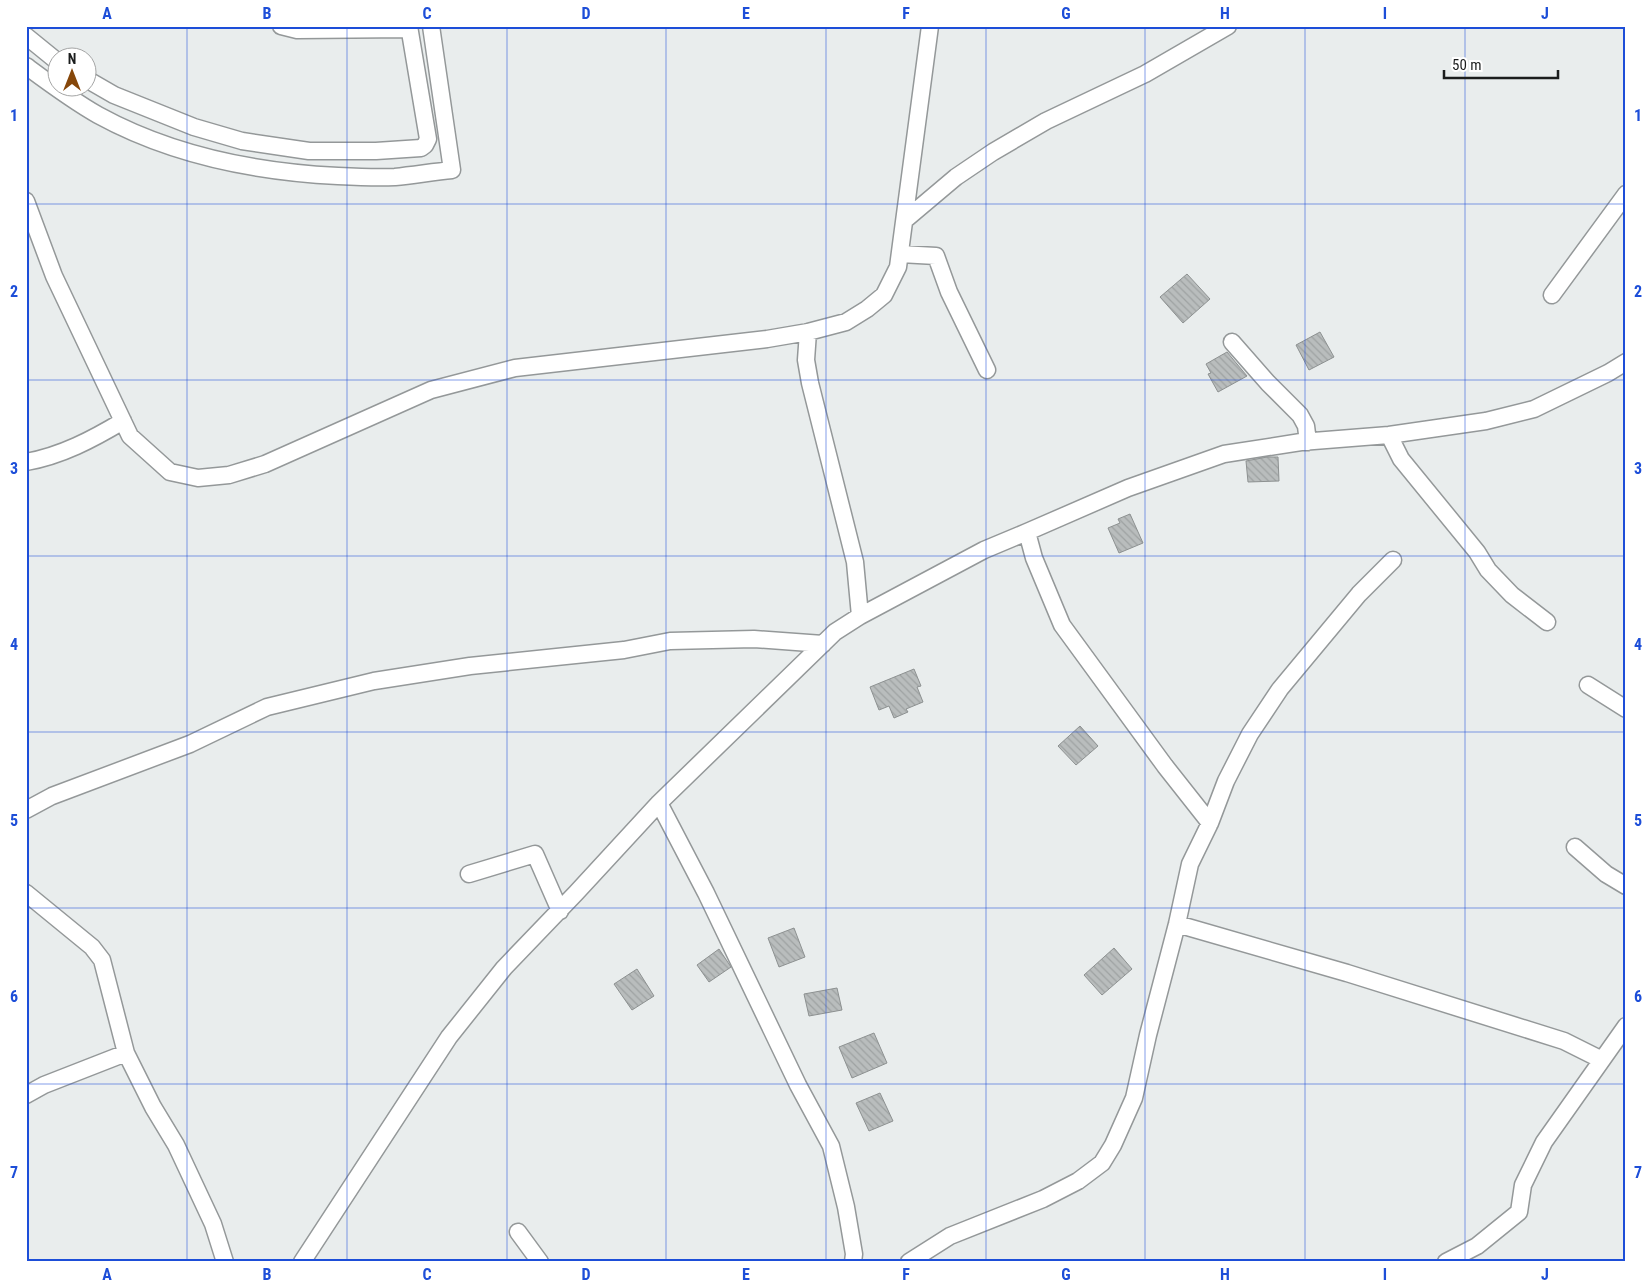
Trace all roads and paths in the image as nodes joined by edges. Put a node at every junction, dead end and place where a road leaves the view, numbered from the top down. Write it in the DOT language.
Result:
graph roads {
  1 [pos="282,26"];
  2 [pos="431,26"];
  3 [pos="930,26"];
  4 [pos="1228,26"];
  5 [pos="409,28"];
  6 [pos="26,36"];
  7 [pos="48,54"];
  8 [pos="26,66"];
  9 [pos="98,86"];
  10 [pos="156,111"];
  11 [pos="250,133"];
  12 [pos="140,134"];
  13 [pos="1626,194"];
  14 [pos="26,201"];
  15 [pos="904,220"];
  16 [pos="900,254"];
  17 [pos="1552,295"];
  18 [pos="808,332"];
  19 [pos="1232,342"];
  20 [pos="1626,362"];
  21 [pos="987,370"];
  22 [pos="123,421"];
  23 [pos="1388,435"];
  24 [pos="1308,442"];
  25 [pos="26,462"];
  26 [pos="1028,532"];
  27 [pos="1393,560"];
  28 [pos="860,616"];
  29 [pos="1547,622"];
  30 [pos="823,644"];
  31 [pos="1588,685"];
  32 [pos="1626,708"];
  33 [pos="659,803"];
  34 [pos="26,810"];
  35 [pos="1210,823"];
  36 [pos="1575,847"];
  37 [pos="469,874"];
  38 [pos="1626,886"];
  39 [pos="26,893"];
  40 [pos="560,911"];
  41 [pos="1177,924"];
  42 [pos="1626,1026"];
  43 [pos="126,1053"];
  44 [pos="1602,1060"];
  45 [pos="26,1096"];
  46 [pos="518,1232"];
  47 [pos="225,1262"];
  48 [pos="302,1262"];
  49 [pos="540,1262"];
  50 [pos="853,1262"];
  51 [pos="909,1262"];
  52 [pos="1446,1262"];
  1 -- 5 [label="street"];
  2 -- 12 [label="street"];
  3 -- 15 [label="street"];
  4 -- 15 [label="street"];
  5 -- 10 [label="street"];
  6 -- 7 [label="street"];
  8 -- 12 [label="street"];
  9 -- 10 [label="street"];
  10 -- 11 [label="street"];
  10 -- 12 [label="street"];
  13 -- 17 [label="street"];
  14 -- 22 [label="street"];
  15 -- 16 [label="street"];
  16 -- 18 [label="street"];
  16 -- 21 [label="street"];
  18 -- 22 [label="street"];
  18 -- 28 [label="street"];
  19 -- 24 [label="street"];
  20 -- 23 [label="street"];
  22 -- 25 [label="street"];
  23 -- 24 [label="street"];
  23 -- 29 [label="street"];
  24 -- 26 [label="street"];
  26 -- 28 [label="street"];
  26 -- 35 [label="street"];
  27 -- 35 [label="street"];
  28 -- 30 [label="street"];
  30 -- 33 [label="street"];
  30 -- 34 [label="street"];
  31 -- 32 [label="street"];
  33 -- 40 [label="street"];
  33 -- 50 [label="street"];
  35 -- 41 [label="street"];
  36 -- 38 [label="street"];
  37 -- 40 [label="street"];
  39 -- 43 [label="street"];
  40 -- 48 [label="street"];
  41 -- 44 [label="street"];
  41 -- 51 [label="street"];
  42 -- 44 [label="street"];
  43 -- 45 [label="street"];
  43 -- 47 [label="street"];
  44 -- 52 [label="street"];
  46 -- 49 [label="street"];
}
